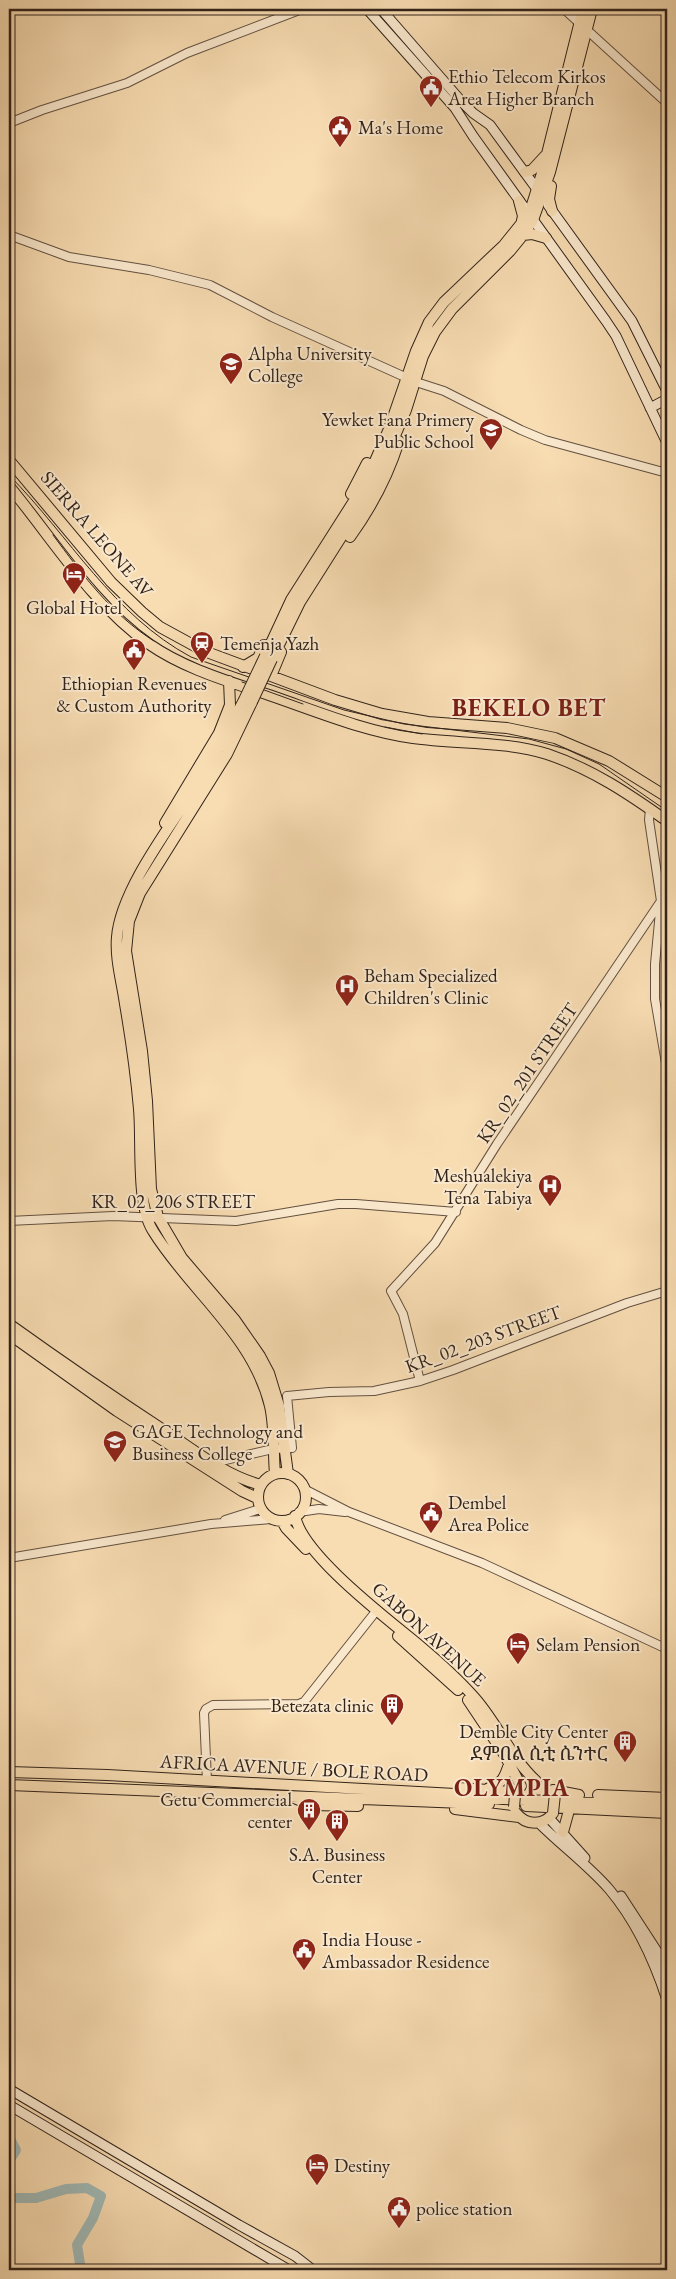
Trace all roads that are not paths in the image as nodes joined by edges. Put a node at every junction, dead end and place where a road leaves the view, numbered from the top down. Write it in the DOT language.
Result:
graph roads {
  1 [pos="302,9"];
  2 [pos="564,9"];
  3 [pos="583,9"];
  4 [pos="592,9"];
  5 [pos="374,10"];
  6 [pos="582,26"];
  7 [pos="667,103"];
  8 [pos="9,123"];
  9 [pos="551,155"];
  10 [pos="525,172"];
  11 [pos="540,194"];
  12 [pos="519,201"];
  13 [pos="552,211"];
  14 [pos="531,217"];
  15 [pos="522,231"];
  16 [pos="9,235"];
  17 [pos="546,238"];
  18 [pos="412,380"];
  19 [pos="667,392"];
  20 [pos="667,399"];
  21 [pos="398,402"];
  22 [pos="650,408"];
  23 [pos="406,410"];
  24 [pos="667,442"];
  25 [pos="9,460"];
  26 [pos="667,472"];
  27 [pos="9,486"];
  28 [pos="269,657"];
  29 [pos="243,667"];
  30 [pos="271,676"];
  31 [pos="229,681"];
  32 [pos="270,695"];
  33 [pos="247,702"];
  34 [pos="667,797"];
  35 [pos="650,809"];
  36 [pos="667,821"];
  37 [pos="145,868"];
  38 [pos="148,879"];
  39 [pos="664,899"];
  40 [pos="667,1069"];
  41 [pos="456,1212"];
  42 [pos="147,1217"];
  43 [pos="158,1217"];
  44 [pos="9,1221"];
  45 [pos="667,1291"];
  46 [pos="9,1324"];
  47 [pos="9,1334"];
  48 [pos="420,1381"];
  49 [pos="278,1449"];
  50 [pos="213,1463"];
  51 [pos="275,1474"];
  52 [pos="288,1474"];
  53 [pos="261,1485"];
  54 [pos="306,1490"];
  55 [pos="257,1498"];
  56 [pos="260,1509"];
  57 [pos="349,1512"];
  58 [pos="297,1514"];
  59 [pos="271,1519"];
  60 [pos="282,1521"];
  61 [pos="212,1524"];
  62 [pos="9,1558"];
  63 [pos="375,1612"];
  64 [pos="667,1649"];
  65 [pos="439,1668"];
  66 [pos="509,1764"];
  67 [pos="9,1772"];
  68 [pos="207,1781"];
  69 [pos="536,1781"];
  70 [pos="9,1786"];
  71 [pos="485,1789"];
  72 [pos="553,1790"];
  73 [pos="288,1791"];
  74 [pos="517,1791"];
  75 [pos="667,1798"];
  76 [pos="667,1806"];
  77 [pos="667,1813"];
  78 [pos="568,1814"];
  79 [pos="552,1815"];
  80 [pos="519,1817"];
  81 [pos="667,1819"];
  82 [pos="539,1823"];
  83 [pos="563,1832"];
  84 [pos="570,1847"];
  85 [pos="667,1978"];
  86 [pos="667,2000"];
  87 [pos="9,2089"];
  88 [pos="9,2105"];
  89 [pos="289,2270"];
  90 [pos="312,2270"];
  1 -- 8 [label="street"];
  2 -- 6 [label="street"];
  3 -- 6 [label="main road"];
  4 -- 6 [label="main road"];
  5 -- 10 [label="main road"];
  5 -- 12 [label="main road"];
  6 -- 7 [label="street"];
  6 -- 9 [label="main road"];
  9 -- 10 [label="main road"];
  9 -- 11 [label="main road"];
  9 -- 13 [label="main road"];
  10 -- 11 [label="main road"];
  11 -- 13 [label="main road"];
  11 -- 14 [label="main road"];
  12 -- 14 [label="main road"];
  12 -- 15 [label="main road"];
  13 -- 19 [label="main road"];
  14 -- 15 [label="main road"];
  14 -- 17 [label="main road"];
  15 -- 17 [label="main road"];
  15 -- 18 [label="main road"];
  16 -- 18 [label="street"];
  17 -- 22 [label="main road"];
  18 -- 21 [label="main road"];
  18 -- 23 [label="main road"];
  18 -- 26 [label="street"];
  20 -- 22 [label="main road"];
  21 -- 28 [label="main road"];
  21 -- 29 [label="main road"];
  22 -- 24 [label="main road"];
  23 -- 28 [label="main road"];
  23 -- 30 [label="main road"];
  25 -- 29 [label="main road, SIERRA LEONE AV"];
  27 -- 31 [label="main road, SIERRA LEONE AV"];
  28 -- 33 [label="main road, bridge"];
  29 -- 30 [label="main road, SIERRA LEONE AV"];
  30 -- 34 [label="main road, SIERRA LEONE AV"];
  31 -- 32 [label="main road, SIERRA LEONE AV"];
  31 -- 37 [label="main road"];
  32 -- 35 [label="main road, SIERRA LEONE AV"];
  32 -- 38 [label="main road"];
  33 -- 37 [label="main road"];
  33 -- 38 [label="main road"];
  35 -- 36 [label="main road, SIERRA LEONE AV"];
  35 -- 39 [label="street"];
  37 -- 42 [label="main road"];
  38 -- 43 [label="main road"];
  39 -- 40 [label="street"];
  39 -- 41 [label="street, KR_02_201 STREET"];
  41 -- 43 [label="street, KR_02_206 STREET"];
  41 -- 48 [label="street, KR_02_201 STREET"];
  42 -- 43 [label="street, KR_02_206 STREET"];
  42 -- 44 [label="street, KR_02_206 STREET"];
  42 -- 49 [label="main road"];
  43 -- 49 [label="main road"];
  45 -- 48 [label="street, KR_02_203 STREET"];
  46 -- 50 [label="main road"];
  47 -- 55 [label="main road"];
  48 -- 49 [label="street, KR_02_203 STREET"];
  49 -- 50 [label="street"];
  49 -- 51 [label="main road"];
  49 -- 52 [label="main road"];
  50 -- 53 [label="main road"];
  51 -- 52 [label="main road"];
  51 -- 53 [label="main road"];
  52 -- 54 [label="main road"];
  53 -- 55 [label="main road"];
  54 -- 57 [label="street"];
  54 -- 58 [label="main road"];
  55 -- 56 [label="main road"];
  56 -- 59 [label="main road"];
  56 -- 61 [label="street"];
  57 -- 58 [label="street"];
  57 -- 64 [label="street"];
  58 -- 60 [label="main road"];
  58 -- 63 [label="main road, GABON AVENUE"];
  59 -- 60 [label="main road"];
  59 -- 61 [label="street"];
  60 -- 63 [label="main road, GABON AVENUE"];
  61 -- 62 [label="street"];
  63 -- 65 [label="main road, GABON AVENUE"];
  63 -- 68 [label="street"];
  65 -- 66 [label="main road, GABON AVENUE"];
  65 -- 69 [label="main road, GABON AVENUE"];
  66 -- 71 [label="main road"];
  66 -- 74 [label="main road, GABON AVENUE"];
  67 -- 68 [label="main road, AFRICA AVENUE / BOLE ROAD"];
  68 -- 73 [label="main road, AFRICA AVENUE / BOLE ROAD"];
  69 -- 72 [label="main road"];
  69 -- 74 [label="main road"];
  70 -- 73 [label="main road, AFRICA AVENUE / BOLE ROAD"];
  71 -- 73 [label="main road"];
  71 -- 74 [label="main road"];
  72 -- 75 [label="main road"];
  72 -- 79 [label="main road, bridge"];
  73 -- 76 [label="main road, AFRICA AVENUE / BOLE ROAD"];
  73 -- 77 [label="main road, AFRICA AVENUE / BOLE ROAD"];
  73 -- 80 [label="main road"];
  74 -- 80 [label="main road, bridge"];
  78 -- 79 [label="main road"];
  78 -- 81 [label="main road"];
  78 -- 83 [label="main road"];
  79 -- 82 [label="main road"];
  79 -- 83 [label="main road"];
  80 -- 82 [label="main road"];
  82 -- 84 [label="main road"];
  83 -- 84 [label="main road"];
  84 -- 85 [label="main road"];
  84 -- 86 [label="main road"];
  87 -- 90 [label="main road"];
  88 -- 89 [label="main road"];
}
